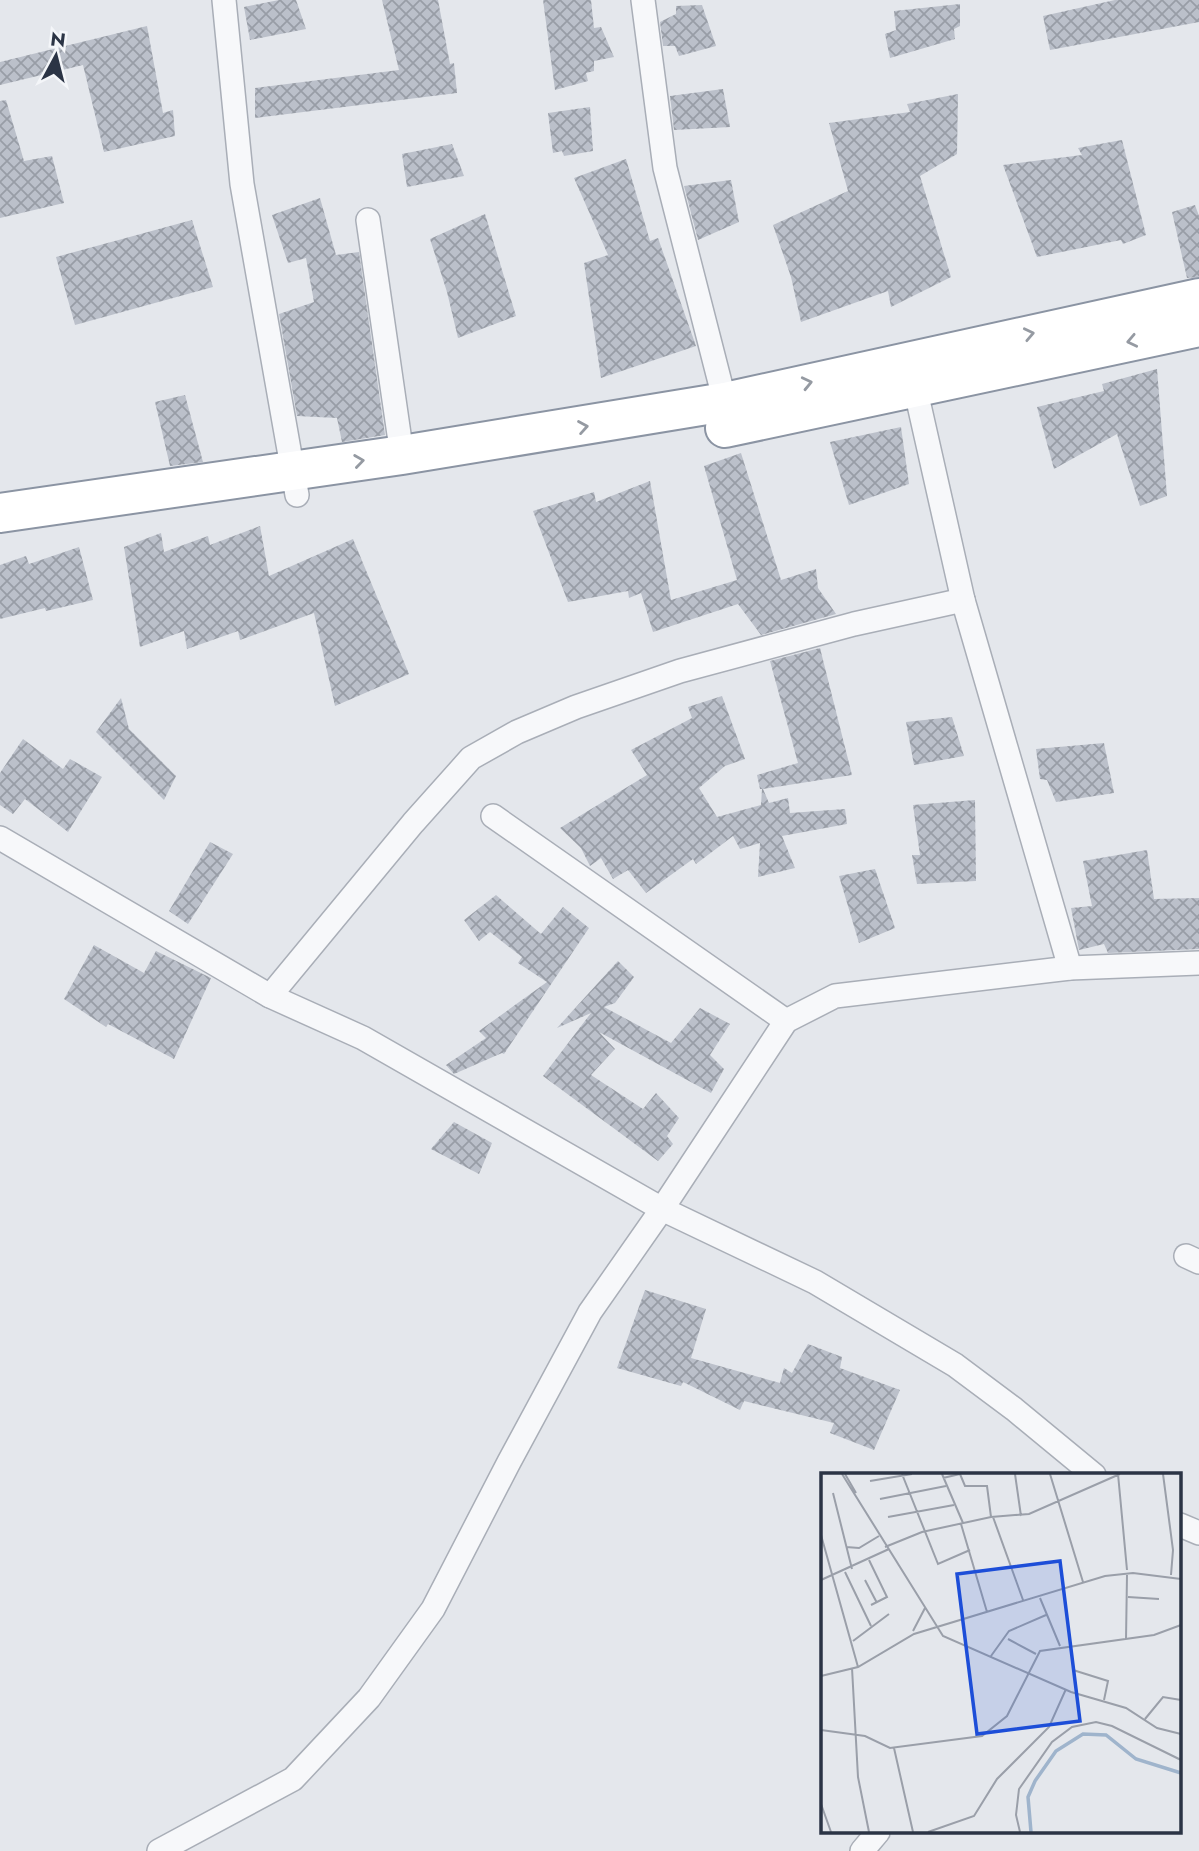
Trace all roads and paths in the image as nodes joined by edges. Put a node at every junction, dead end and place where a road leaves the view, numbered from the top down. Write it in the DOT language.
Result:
graph roads {
  1 [pos="224,0"];
  2 [pos="643,0"];
  3 [pos="368,220"];
  4 [pos="1199,298"];
  5 [pos="1199,327"];
  6 [pos="915,387"];
  7 [pos="725,402"];
  8 [pos="402,455"];
  9 [pos="295,483"];
  10 [pos="0,513"];
  11 [pos="0,538"];
  12 [pos="962,600"];
  13 [pos="493,816"];
  14 [pos="0,838"];
  15 [pos="1199,963"];
  16 [pos="1070,968"];
  17 [pos="270,996"];
  18 [pos="786,1021"];
  19 [pos="662,1209"];
  20 [pos="1085,1472"];
  21 [pos="1182,1526"];
  22 [pos="1199,1533"];
  23 [pos="876,1834"];
  24 [pos="159,1851"];
  25 [pos="862,1851"];
  1 -- 9 [label="street"];
  2 -- 7 [label="street"];
  3 -- 8 [label="street"];
  7 -- 4 [label="highway, one-way"];
  5 -- 6 [label="highway, one-way"];
  6 -- 9 [label="highway"];
  6 -- 12 [label="street"];
  8 -- 7 [label="highway, one-way"];
  9 -- 8 [label="highway, one-way"];
  9 -- 10 [label="highway"];
  9 -- 11 [label="highway"];
  12 -- 16 [label="street"];
  12 -- 17 [label="street"];
  13 -- 18 [label="street"];
  14 -- 17 [label="street"];
  15 -- 16 [label="street"];
  16 -- 18 [label="street"];
  17 -- 19 [label="street"];
  18 -- 19 [label="street"];
  19 -- 20 [label="street"];
  19 -- 24 [label="street"];
  21 -- 22 [label="street"];
  23 -- 25 [label="street"];
}
